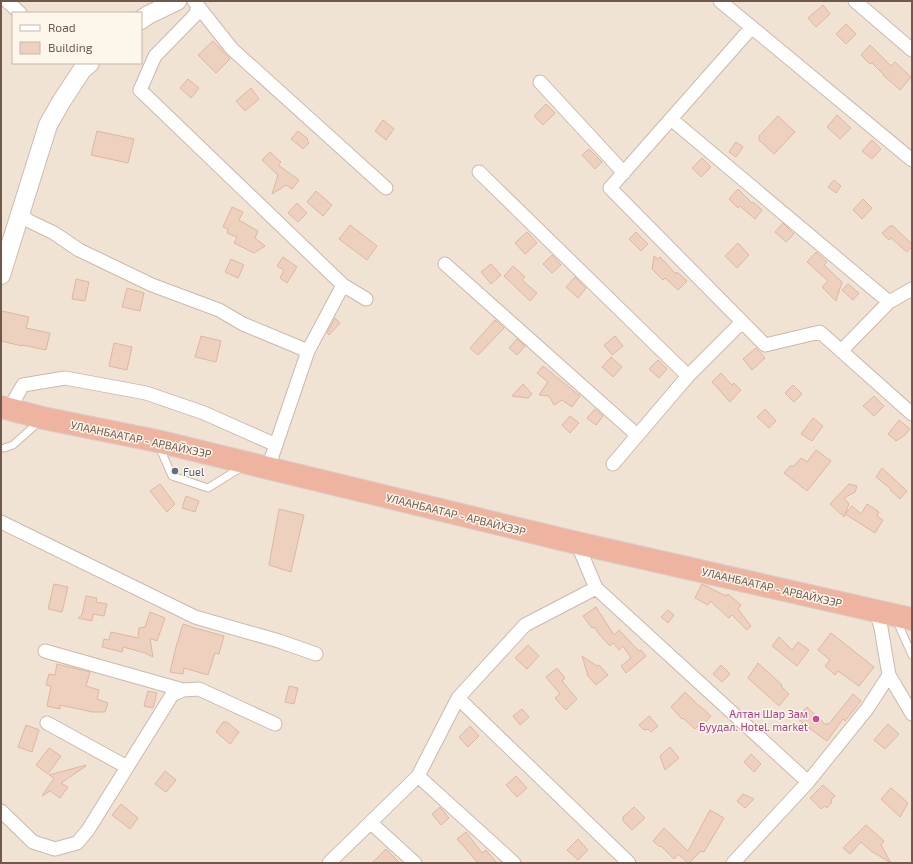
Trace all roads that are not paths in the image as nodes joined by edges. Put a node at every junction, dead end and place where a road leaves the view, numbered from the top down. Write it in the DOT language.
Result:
graph roads {
  1 [pos="7,1"];
  2 [pos="177,1"];
  3 [pos="720,1"];
  4 [pos="855,1"];
  5 [pos="196,4"];
  6 [pos="19,12"];
  7 [pos="142,19"];
  8 [pos="752,27"];
  9 [pos="912,50"];
  10 [pos="82,65"];
  11 [pos="540,82"];
  12 [pos="671,119"];
  13 [pos="912,160"];
  14 [pos="479,172"];
  15 [pos="624,173"];
  16 [pos="386,188"];
  17 [pos="20,213"];
  18 [pos="6,244"];
  19 [pos="445,264"];
  20 [pos="1,275"];
  21 [pos="343,285"];
  22 [pos="912,289"];
  23 [pos="366,299"];
  24 [pos="889,302"];
  25 [pos="742,322"];
  26 [pos="308,351"];
  27 [pos="841,351"];
  28 [pos="688,376"];
  29 [pos="5,408"];
  30 [pos="912,414"];
  31 [pos="43,418"];
  32 [pos="637,435"];
  33 [pos="157,441"];
  34 [pos="276,444"];
  35 [pos="4,448"];
  36 [pos="613,464"];
  37 [pos="258,466"];
  38 [pos="1,522"];
  39 [pos="577,543"];
  40 [pos="596,588"];
  41 [pos="894,615"];
  42 [pos="45,651"];
  43 [pos="316,654"];
  44 [pos="912,654"];
  45 [pos="889,675"];
  46 [pos="183,690"];
  47 [pos="458,698"];
  48 [pos="912,714"];
  49 [pos="47,723"];
  50 [pos="275,724"];
  51 [pos="127,767"];
  52 [pos="418,776"];
  53 [pos="808,782"];
  54 [pos="1,812"];
  55 [pos="371,823"];
  56 [pos="329,863"];
  57 [pos="415,863"];
  58 [pos="514,863"];
  59 [pos="629,863"];
  60 [pos="733,863"];
  1 -- 6 [label="street"];
  2 -- 7 [label="street"];
  3 -- 8 [label="street"];
  4 -- 9 [label="street"];
  5 -- 16 [label="street"];
  5 -- 21 [label="street"];
  8 -- 12 [label="street"];
  8 -- 13 [label="street"];
  10 -- 17 [label="street"];
  11 -- 15 [label="street"];
  12 -- 15 [label="street"];
  12 -- 24 [label="street"];
  14 -- 28 [label="street"];
  15 -- 25 [label="street"];
  17 -- 18 [label="street"];
  17 -- 26 [label="street"];
  18 -- 20 [label="street"];
  19 -- 32 [label="street"];
  21 -- 23 [label="street"];
  21 -- 26 [label="street"];
  22 -- 24 [label="street"];
  24 -- 27 [label="street"];
  25 -- 27 [label="street"];
  25 -- 28 [label="street"];
  26 -- 34 [label="street"];
  27 -- 30 [label="street"];
  28 -- 32 [label="street"];
  29 -- 31 [label="highway, УЛААНБААТАР - АРВАЙХЭЭР"];
  29 -- 34 [label="street"];
  31 -- 33 [label="highway, УЛААНБААТАР - АРВАЙХЭЭР"];
  31 -- 35 [label="lane"];
  32 -- 36 [label="street"];
  33 -- 37 [label="highway, УЛААНБААТАР - АРВАЙХЭЭР"];
  33 -- 37 [label="lane"];
  34 -- 37 [label="street"];
  37 -- 39 [label="highway, УЛААНБААТАР - АРВАЙХЭЭР"];
  38 -- 43 [label="street"];
  39 -- 40 [label="street"];
  39 -- 41 [label="highway, УЛААНБААТАР - АРВАЙХЭЭР"];
  40 -- 47 [label="street"];
  40 -- 53 [label="street"];
  41 -- 44 [label="lane"];
  41 -- 45 [label="street"];
  42 -- 46 [label="street"];
  45 -- 48 [label="street"];
  45 -- 53 [label="street"];
  46 -- 50 [label="street"];
  46 -- 51 [label="street"];
  47 -- 52 [label="street"];
  47 -- 59 [label="street"];
  49 -- 51 [label="street"];
  51 -- 54 [label="street"];
  52 -- 55 [label="street"];
  52 -- 58 [label="street"];
  53 -- 60 [label="street"];
  55 -- 56 [label="street"];
  55 -- 57 [label="street"];
}
